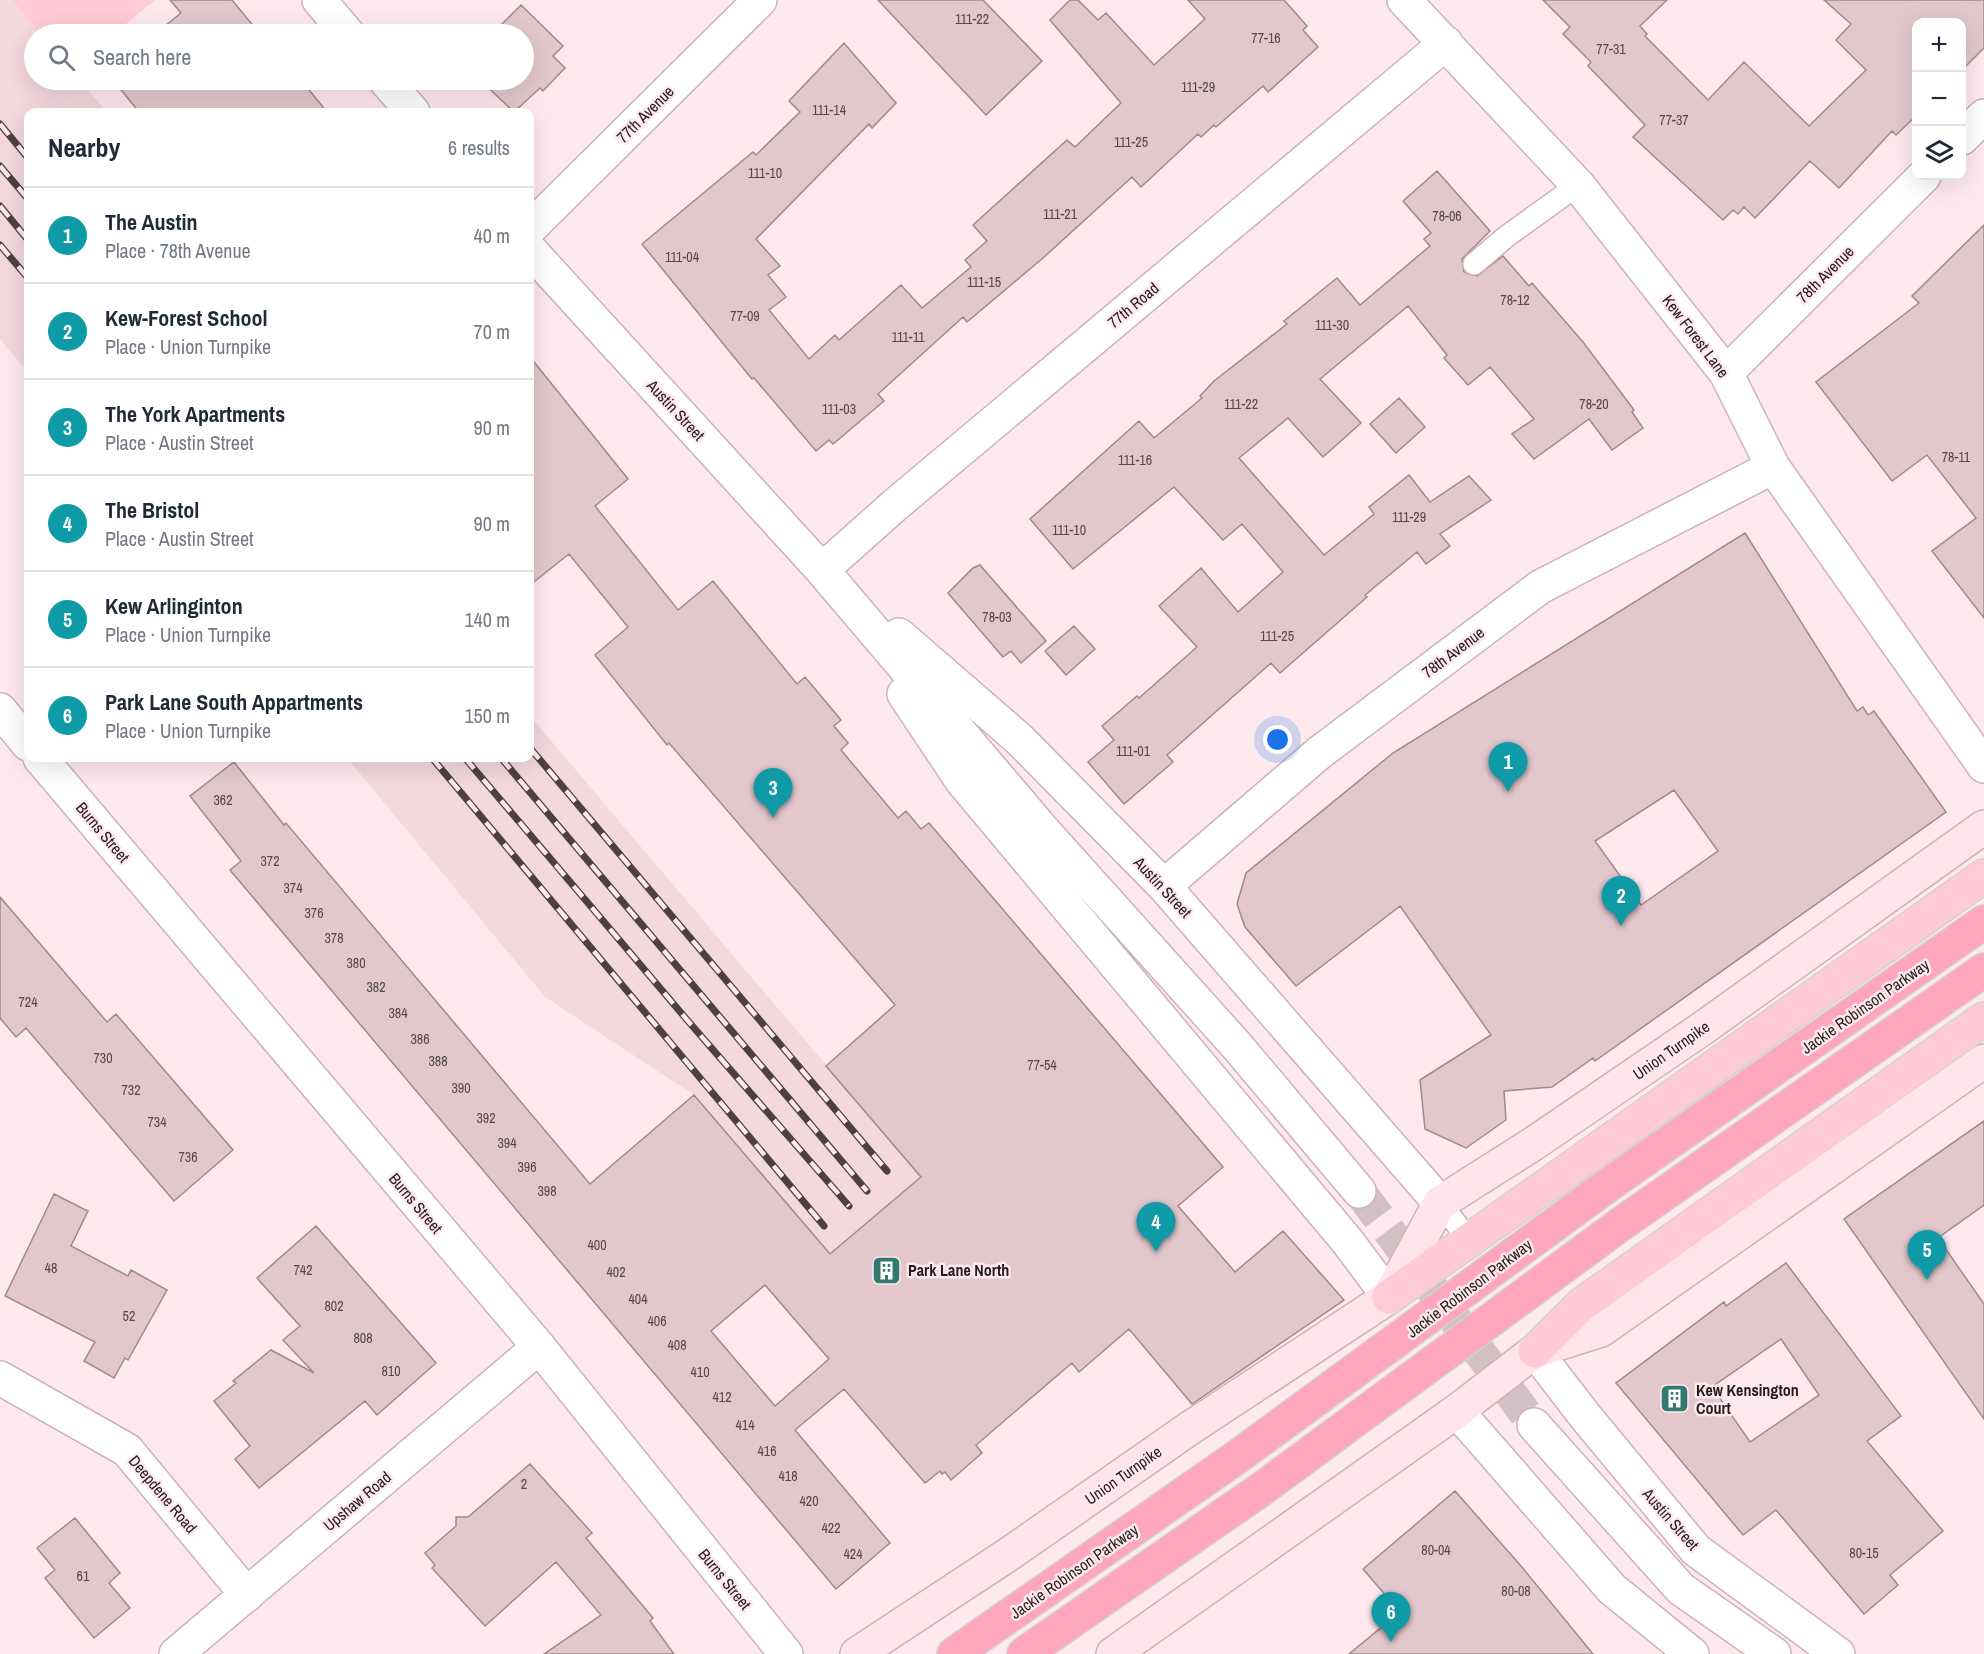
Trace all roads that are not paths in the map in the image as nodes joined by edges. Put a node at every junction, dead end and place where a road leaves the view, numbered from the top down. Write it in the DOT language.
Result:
graph roads {
  1 [pos="319,0"];
  2 [pos="760,0"];
  3 [pos="1404,0"];
  4 [pos="339,24"];
  5 [pos="1446,43"];
  6 [pos="394,90"];
  7 [pos="410,108"];
  8 [pos="1984,116"];
  9 [pos="1966,134"];
  10 [pos="1920,180"];
  11 [pos="1578,185"];
  12 [pos="534,224"];
  13 [pos="534,254"];
  14 [pos="1474,264"];
  15 [pos="1726,373"];
  16 [pos="1773,467"];
  17 [pos="822,570"];
  18 [pos="0,710"];
  19 [pos="24,739"];
  20 [pos="43,762"];
  21 [pos="1984,766"];
  22 [pos="1984,827"];
  23 [pos="1984,876"];
  24 [pos="1164,886"];
  25 [pos="1984,922"];
  26 [pos="1984,970"];
  27 [pos="1984,1019"];
  28 [pos="1984,1061"];
  29 [pos="1359,1191"];
  30 [pos="1440,1203"];
  31 [pos="1469,1240"];
  32 [pos="1389,1297"];
  33 [pos="538,1347"];
  34 [pos="1535,1352"];
  35 [pos="0,1378"];
  36 [pos="1457,1411"];
  37 [pos="1534,1425"];
  38 [pos="247,1594"];
  39 [pos="176,1654"];
  40 [pos="786,1654"];
  41 [pos="857,1654"];
  42 [pos="954,1654"];
  43 [pos="1024,1654"];
  44 [pos="1113,1654"];
  45 [pos="1692,1654"];
  46 [pos="1774,1654"];
  47 [pos="1838,1654"];
  1 -- 4 [label="street"];
  2 -- 12 [label="street, 77th Avenue"];
  3 -- 5 [label="street, Kew Forest Lane"];
  5 -- 11 [label="street, Kew Forest Lane"];
  5 -- 17 [label="street, 77th Road"];
  6 -- 7 [label="street"];
  8 -- 9 [label="street"];
  10 -- 15 [label="street, 78th Avenue"];
  11 -- 14 [label="lane"];
  11 -- 15 [label="street, Kew Forest Lane"];
  13 -- 17 [label="street, Austin Street"];
  15 -- 16 [label="street, Kew Forest Lane"];
  16 -- 21 [label="street, Kew Forest Lane"];
  16 -- 24 [label="street, 78th Avenue"];
  17 -- 24 [label="street, Austin Street"];
  17 -- 29 [label="street, Austin Street"];
  17 -- 32 [label="street, Austin Street"];
  18 -- 19 [label="street"];
  20 -- 33 [label="street, Burns Street"];
  22 -- 30 [label="main road, Union Turnpike"];
  23 -- 31 [label="main road, Union Turnpike"];
  24 -- 30 [label="street, Austin Street"];
  25 -- 42 [label="highway, Jackie Robinson Parkway"];
  26 -- 43 [label="highway"];
  27 -- 34 [label="main road"];
  28 -- 34 [label="main road"];
  30 -- 31 [label="lane, Austin Street"];
  30 -- 32 [label="main road, Union Turnpike"];
  31 -- 32 [label="main road, Union Turnpike"];
  32 -- 41 [label="main road, Union Turnpike"];
  33 -- 38 [label="street, Upshaw Road"];
  33 -- 40 [label="street, Burns Street"];
  34 -- 36 [label="main road"];
  34 -- 47 [label="street, Austin Street"];
  35 -- 38 [label="street, Deepdene Road"];
  36 -- 44 [label="main road"];
  36 -- 45 [label="street"];
  37 -- 46 [label="street"];
  38 -- 39 [label="street, Upshaw Road"];
}
